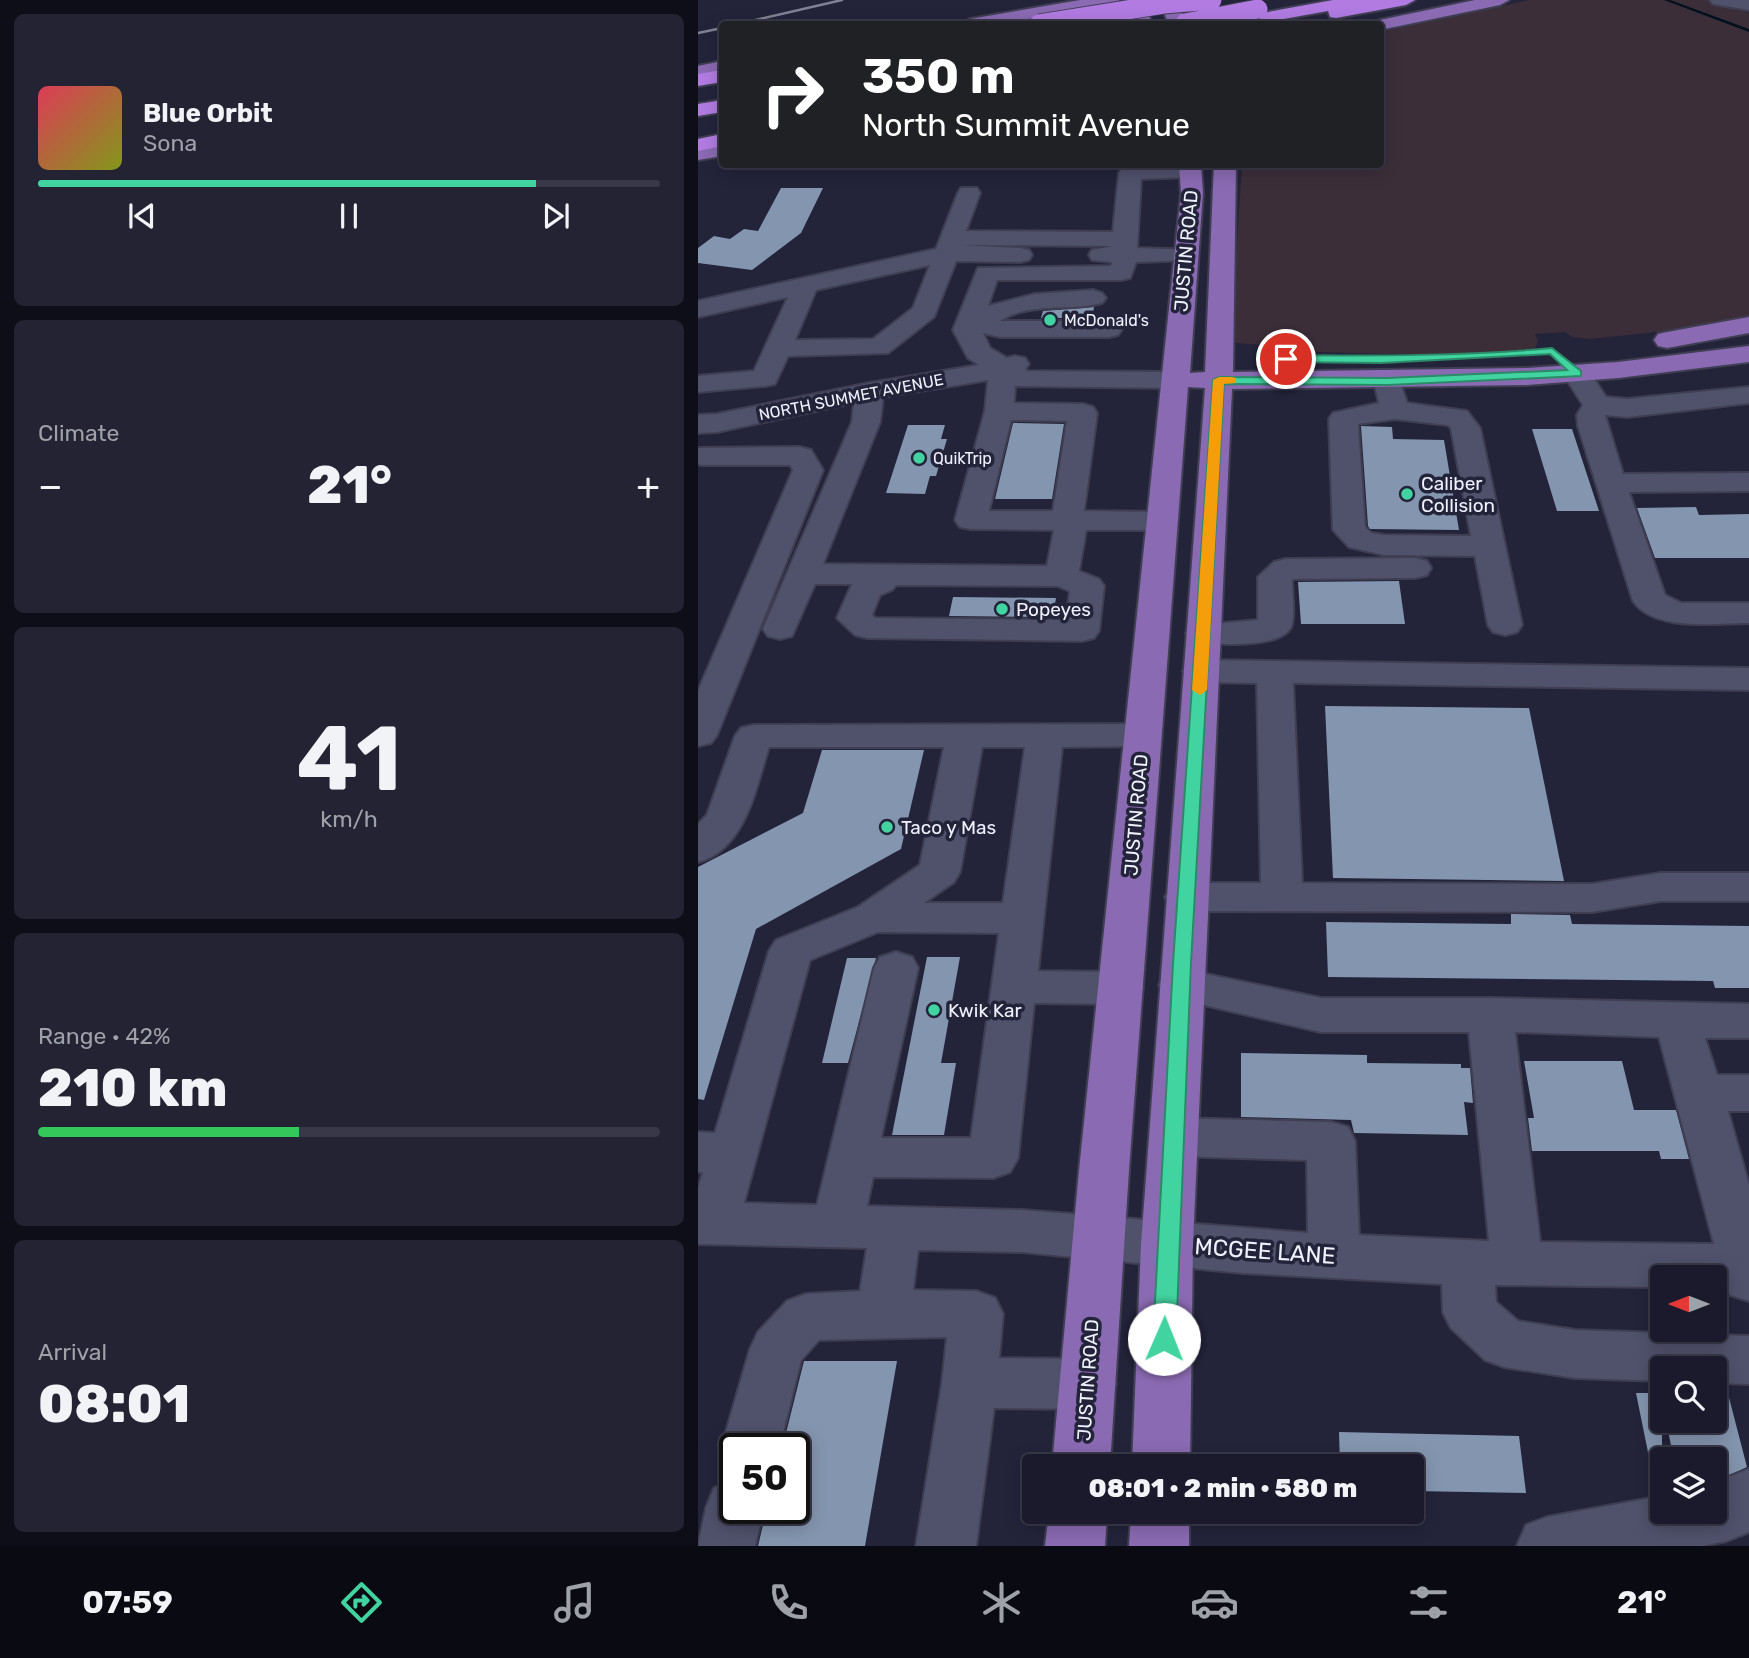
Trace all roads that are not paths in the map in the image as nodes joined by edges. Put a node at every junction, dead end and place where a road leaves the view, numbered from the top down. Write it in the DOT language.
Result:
graph roads {
  1 [pos="1111,0"];
  2 [pos="1135,0"];
  3 [pos="1169,0"];
  4 [pos="1200,0"];
  5 [pos="1212,0"];
  6 [pos="1234,0"];
  7 [pos="1310,0"];
  8 [pos="1362,0"];
  9 [pos="1406,0"];
  10 [pos="1500,0"];
  11 [pos="1719,0"];
  12 [pos="1747,7"];
  13 [pos="1266,17"];
  14 [pos="1035,21"];
  15 [pos="1102,21"];
  16 [pos="1115,21"];
  17 [pos="1142,21"];
  18 [pos="1174,21"];
  19 [pos="1214,21"];
  20 [pos="1216,21"];
  21 [pos="1245,21"];
  22 [pos="1384,24"];
  23 [pos="719,68"];
  24 [pos="698,72"];
  25 [pos="719,76"];
  26 [pos="698,80"];
  27 [pos="719,90"];
  28 [pos="698,94"];
  29 [pos="719,106"];
  30 [pos="698,110"];
  31 [pos="719,118"];
  32 [pos="698,121"];
  33 [pos="719,128"];
  34 [pos="698,132"];
  35 [pos="719,141"];
  36 [pos="698,145"];
  37 [pos="719,150"];
  38 [pos="698,154"];
  39 [pos="1181,168"];
  40 [pos="1191,168"];
  41 [pos="1225,168"];
  42 [pos="969,193"];
  43 [pos="949,246"];
  44 [pos="1186,256"];
  45 [pos="1119,272"];
  46 [pos="989,284"];
  47 [pos="805,286"];
  48 [pos="698,309"];
  49 [pos="1749,325"];
  50 [pos="1109,329"];
  51 [pos="972,337"];
  52 [pos="1620,345"];
  53 [pos="879,346"];
  54 [pos="778,348"];
  55 [pos="1749,354"];
  56 [pos="1578,361"];
  57 [pos="1003,369"];
  58 [pos="1175,369"];
  59 [pos="1219,369"];
  60 [pos="698,384"];
  61 [pos="881,389"];
  62 [pos="1749,395"];
  63 [pos="1392,396"];
  64 [pos="1597,405"];
  65 [pos="999,411"];
  66 [pos="708,424"];
  67 [pos="699,459"];
  68 [pos="1749,482"];
  69 [pos="1613,483"];
  70 [pos="1069,520"];
  71 [pos="1161,521"];
  72 [pos="1487,546"];
  73 [pos="1417,568"];
  74 [pos="803,574"];
  75 [pos="1062,576"];
  76 [pos="881,579"];
  77 [pos="1749,613"];
  78 [pos="1505,625"];
  79 [pos="780,629"];
  80 [pos="1202,652"];
  81 [pos="1275,672"];
  82 [pos="1749,679"];
  83 [pos="698,736"];
  84 [pos="965,736"];
  85 [pos="1045,736"];
  86 [pos="1143,736"];
  87 [pos="698,849"];
  88 [pos="1749,887"];
  89 [pos="1186,897"];
  90 [pos="1282,898"];
  91 [pos="873,917"];
  92 [pos="1023,918"];
  93 [pos="896,968"];
  94 [pos="1181,985"];
  95 [pos="1013,987"];
  96 [pos="1121,988"];
  97 [pos="1490,1014"];
  98 [pos="1677,1021"];
  99 [pos="1749,1021"];
  100 [pos="1699,1093"];
  101 [pos="1749,1093"];
  102 [pos="1173,1137"];
  103 [pos="716,1152"];
  104 [pos="852,1157"];
  105 [pos="706,1223"];
  106 [pos="838,1225"];
  107 [pos="896,1226"];
  108 [pos="1099,1238"];
  109 [pos="1167,1244"];
  110 [pos="1334,1256"];
  111 [pos="1492,1263"];
  112 [pos="1748,1271"];
  113 [pos="883,1313"];
  114 [pos="1749,1360"];
  115 [pos="970,1383"];
  116 [pos="1088,1384"];
  117 [pos="754,1433"];
  118 [pos="1082,1454"];
  119 [pos="1161,1454"];
  120 [pos="1749,1497"];
  121 [pos="731,1524"];
  122 [pos="1077,1524"];
  123 [pos="1160,1524"];
  124 [pos="725,1546"];
  125 [pos="946,1546"];
  126 [pos="1075,1546"];
  127 [pos="1159,1546"];
  128 [pos="1547,1546"];
  1 -- 14 [label="main road"];
  2 -- 17 [label="main road"];
  3 -- 18 [label="main road"];
  4 -- 20 [label="main road"];
  5 -- 14 [label="highway, bridge"];
  6 -- 16 [label="highway, bridge"];
  7 -- 13 [label="highway"];
  8 -- 13 [label="highway"];
  9 -- 13 [label="highway"];
  10 -- 22 [label="main road"];
  11 -- 12 [label="street"];
  13 -- 19 [label="highway, bridge"];
  13 -- 21 [label="highway"];
  14 -- 15 [label="main road"];
  23 -- 24 [label="main road"];
  25 -- 26 [label="highway"];
  27 -- 28 [label="highway"];
  29 -- 30 [label="highway"];
  31 -- 32 [label="highway"];
  33 -- 34 [label="highway"];
  35 -- 36 [label="highway"];
  37 -- 38 [label="main road"];
  39 -- 45 [label="street"];
  40 -- 44 [label="main road, JUSTIN ROAD"];
  41 -- 59 [label="main road, JUSTIN ROAD"];
  42 -- 43 [label="street"];
  43 -- 45 [label="street"];
  43 -- 46 [label="street"];
  43 -- 47 [label="street"];
  43 -- 53 [label="street"];
  44 -- 45 [label="street"];
  44 -- 58 [label="main road, JUSTIN ROAD"];
  45 -- 46 [label="street"];
  45 -- 46 [label="street"];
  45 -- 46 [label="street"];
  45 -- 50 [label="street"];
  46 -- 50 [label="street"];
  46 -- 51 [label="street"];
  47 -- 48 [label="street"];
  47 -- 54 [label="street"];
  49 -- 52 [label="main road"];
  50 -- 51 [label="street"];
  51 -- 57 [label="street"];
  53 -- 54 [label="street"];
  53 -- 61 [label="street"];
  54 -- 60 [label="street"];
  55 -- 56 [label="main road"];
  56 -- 59 [label="main road"];
  56 -- 63 [label="main road"];
  56 -- 64 [label="street"];
  57 -- 58 [label="street"];
  57 -- 61 [label="street, NORTH SUMMET AVENUE"];
  57 -- 65 [label="street"];
  58 -- 59 [label="main road"];
  58 -- 71 [label="main road, JUSTIN ROAD"];
  59 -- 63 [label="main road"];
  59 -- 80 [label="main road, JUSTIN ROAD"];
  61 -- 66 [label="street, NORTH SUMMET AVENUE"];
  61 -- 74 [label="street"];
  62 -- 64 [label="street"];
  63 -- 72 [label="street"];
  63 -- 72 [label="street"];
  64 -- 69 [label="street"];
  65 -- 70 [label="street"];
  65 -- 70 [label="street"];
  66 -- 67 [label="street"];
  67 -- 83 [label="street"];
  68 -- 69 [label="street"];
  69 -- 77 [label="street"];
  70 -- 71 [label="street"];
  70 -- 75 [label="street"];
  71 -- 86 [label="main road, JUSTIN ROAD"];
  72 -- 78 [label="street"];
  73 -- 80 [label="street"];
  74 -- 76 [label="street"];
  74 -- 79 [label="street"];
  75 -- 76 [label="street"];
  75 -- 76 [label="street"];
  80 -- 81 [label="street"];
  80 -- 89 [label="main road, JUSTIN ROAD"];
  81 -- 82 [label="street"];
  81 -- 90 [label="street"];
  84 -- 85 [label="street"];
  84 -- 87 [label="street"];
  84 -- 91 [label="street"];
  85 -- 86 [label="street"];
  85 -- 92 [label="street"];
  86 -- 96 [label="main road, JUSTIN ROAD"];
  88 -- 90 [label="street"];
  89 -- 90 [label="street"];
  89 -- 94 [label="main road, JUSTIN ROAD"];
  91 -- 92 [label="street"];
  91 -- 103 [label="street"];
  92 -- 95 [label="street"];
  93 -- 104 [label="street"];
  94 -- 97 [label="street"];
  94 -- 102 [label="main road, JUSTIN ROAD"];
  95 -- 96 [label="street"];
  95 -- 104 [label="street"];
  96 -- 108 [label="main road, JUSTIN ROAD"];
  97 -- 98 [label="street"];
  97 -- 111 [label="street"];
  98 -- 99 [label="street"];
  98 -- 100 [label="street"];
  100 -- 101 [label="street"];
  100 -- 112 [label="street"];
  102 -- 109 [label="main road, JUSTIN ROAD"];
  102 -- 110 [label="street"];
  103 -- 105 [label="street"];
  104 -- 106 [label="street"];
  105 -- 106 [label="street, MCGEE LANE"];
  106 -- 107 [label="street, MCGEE LANE"];
  107 -- 108 [label="street, MCGEE LANE"];
  107 -- 113 [label="street"];
  108 -- 109 [label="street, MCGEE LANE"];
  108 -- 116 [label="main road, JUSTIN ROAD"];
  109 -- 110 [label="street, MCGEE LANE"];
  109 -- 119 [label="main road, JUSTIN ROAD"];
  110 -- 111 [label="street, MCGEE LANE"];
  111 -- 112 [label="street, MCGEE LANE"];
  111 -- 114 [label="street"];
  113 -- 115 [label="street"];
  113 -- 117 [label="street"];
  115 -- 116 [label="street"];
  115 -- 125 [label="street"];
  116 -- 118 [label="main road, JUSTIN ROAD"];
  120 -- 128 [label="street"];
  121 -- 124 [label="street"];
  122 -- 126 [label="main road"];
  123 -- 127 [label="main road"];
}
